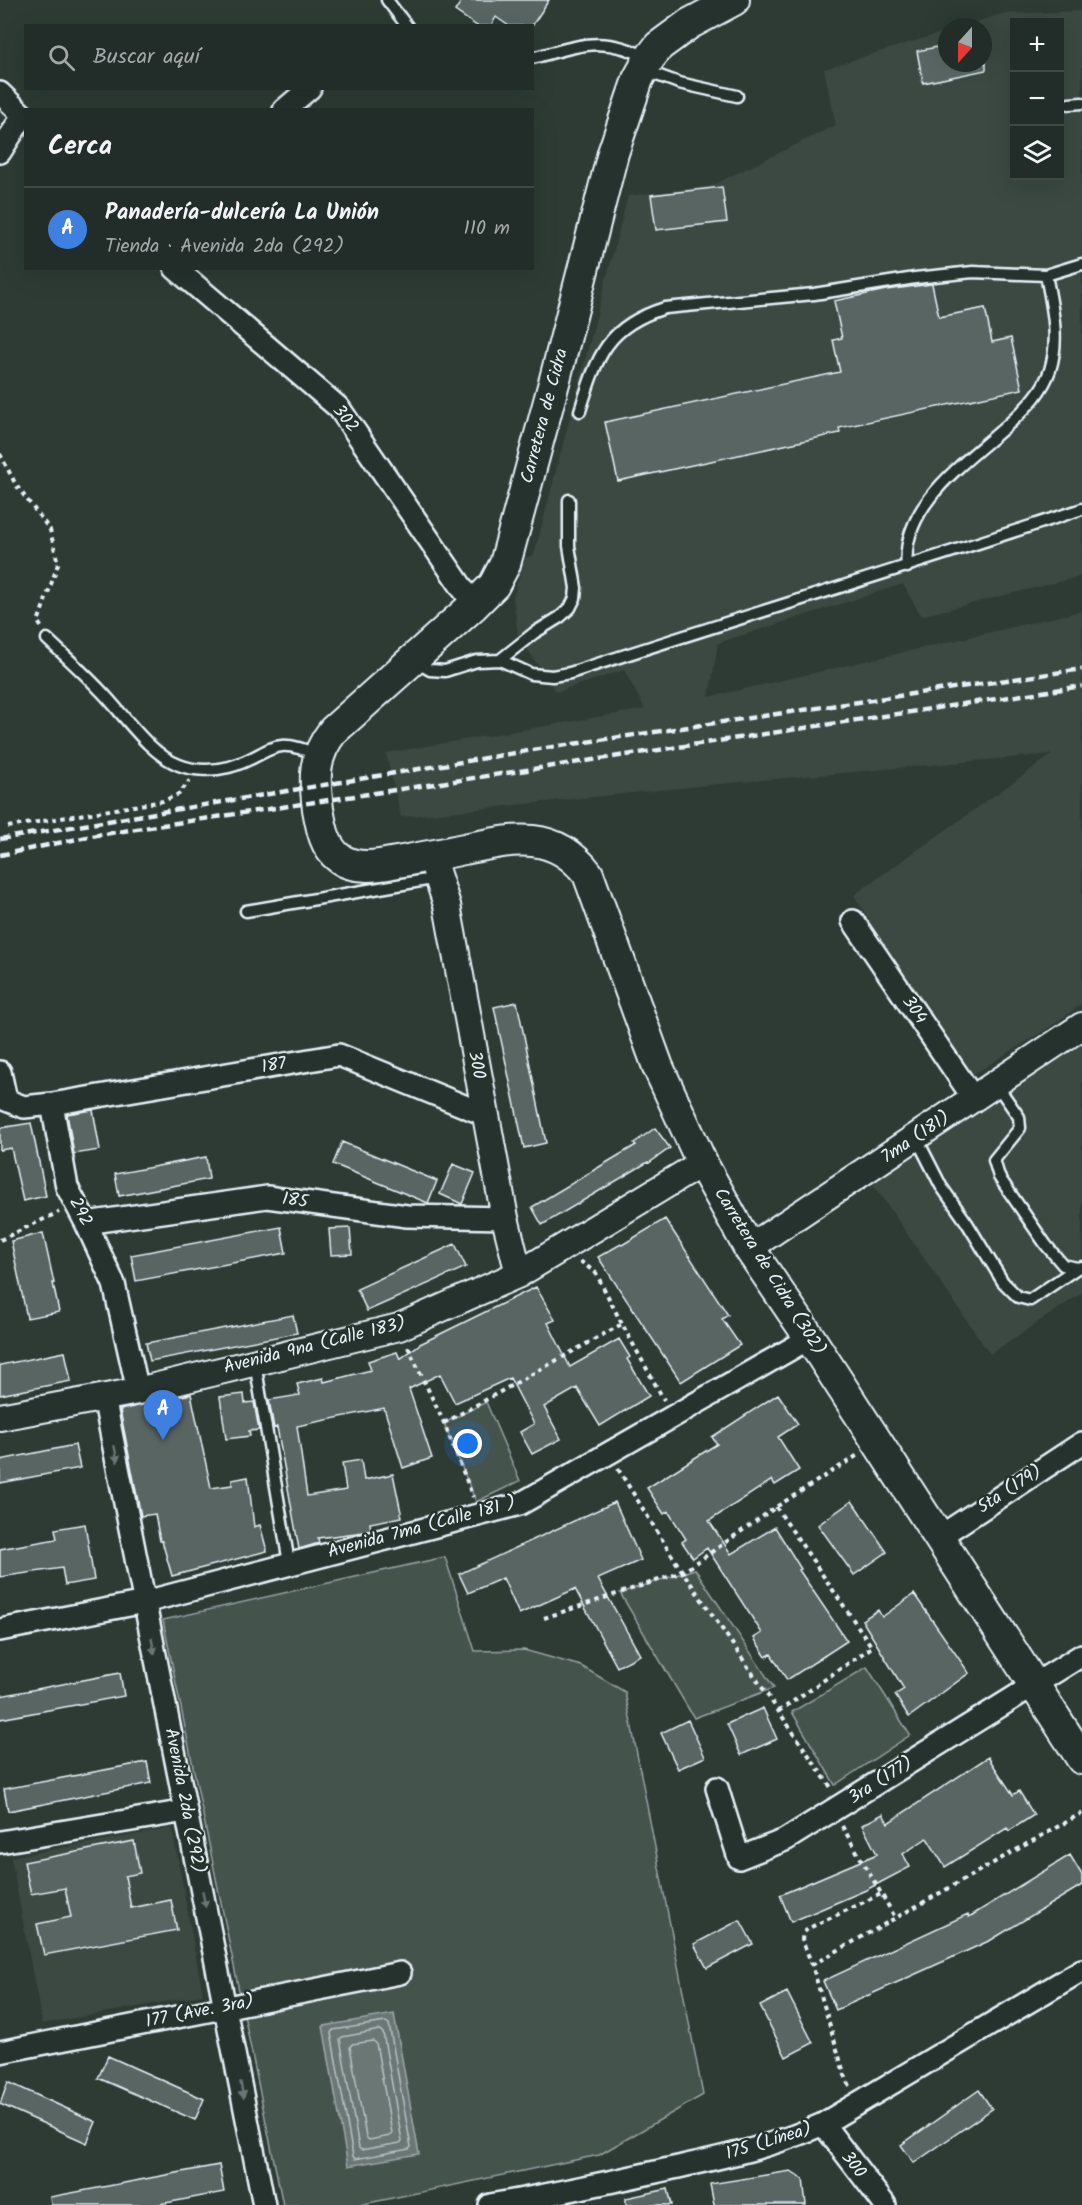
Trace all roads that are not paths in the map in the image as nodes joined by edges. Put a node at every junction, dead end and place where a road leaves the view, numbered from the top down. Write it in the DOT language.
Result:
graph roads {
  1 [pos="387,0"];
  2 [pos="734,0"];
  3 [pos="405,24"];
  4 [pos="534,58"];
  5 [pos="646,64"];
  6 [pos="308,90"];
  7 [pos="0,93"];
  8 [pos="737,96"];
  9 [pos="1069,104"];
  10 [pos="1082,104"];
  11 [pos="287,108"];
  12 [pos="24,117"];
  13 [pos="0,152"];
  14 [pos="1082,264"];
  15 [pos="177,270"];
  16 [pos="1046,275"];
  17 [pos="580,411"];
  18 [pos="569,500"];
  19 [pos="1082,509"];
  20 [pos="907,567"];
  21 [pos="474,605"];
  22 [pos="47,639"];
  23 [pos="500,660"];
  24 [pos="414,661"];
  25 [pos="319,755"];
  26 [pos="318,809"];
  27 [pos="434,867"];
  28 [pos="246,911"];
  29 [pos="853,921"];
  30 [pos="1082,1026"];
  31 [pos="0,1072"];
  32 [pos="996,1084"];
  33 [pos="974,1099"];
  34 [pos="52,1104"];
  35 [pos="486,1115"];
  36 [pos="916,1137"];
  37 [pos="702,1163"];
  38 [pos="505,1218"];
  39 [pos="87,1223"];
  40 [pos="749,1248"];
  41 [pos="1080,1267"];
  42 [pos="519,1274"];
  43 [pos="810,1338"];
  44 [pos="254,1361"];
  45 [pos="138,1391"];
  46 [pos="104,1397"];
  47 [pos="0,1417"];
  48 [pos="1082,1443"];
  49 [pos="939,1537"];
  50 [pos="289,1563"];
  51 [pos="145,1602"];
  52 [pos="0,1630"];
  53 [pos="1082,1655"];
  54 [pos="1034,1686"];
  55 [pos="1082,1759"];
  56 [pos="717,1788"];
  57 [pos="186,1810"];
  58 [pos="0,1842"];
  59 [pos="1082,1970"];
  60 [pos="400,1973"];
  61 [pos="225,2007"];
  62 [pos="0,2052"];
  63 [pos="822,2124"];
  64 [pos="558,2199"];
  65 [pos="877,2202"];
  66 [pos="264,2205"];
  67 [pos="490,2205"];
  1 -- 3 [label="lane"];
  2 -- 5 [label="main road, Carretera de Cidra"];
  4 -- 5 [label="lane"];
  5 -- 8 [label="lane"];
  5 -- 21 [label="main road, Carretera de Cidra"];
  6 -- 11 [label="street"];
  7 -- 12 [label="street"];
  9 -- 10 [label="lane"];
  12 -- 13 [label="street"];
  14 -- 16 [label="lane"];
  15 -- 21 [label="street, 302"];
  16 -- 17 [label="lane"];
  16 -- 20 [label="lane"];
  18 -- 23 [label="lane"];
  19 -- 20 [label="lane"];
  20 -- 23 [label="lane"];
  21 -- 24 [label="main road, Carretera de Cidra"];
  22 -- 25 [label="lane"];
  23 -- 24 [label="lane"];
  24 -- 25 [label="main road, Carretera de Cidra"];
  25 -- 26 [label="main road, Carretera de Cidra"];
  26 -- 27 [label="main road, Carretera de Cidra (302)"];
  27 -- 28 [label="lane"];
  27 -- 35 [label="street, 300"];
  27 -- 37 [label="main road, Carretera de Cidra (302)"];
  29 -- 33 [label="street, 304"];
  30 -- 32 [label="street, 7ma (181)"];
  31 -- 34 [label="street"];
  32 -- 33 [label="street, 7ma (181)"];
  32 -- 41 [label="lane"];
  33 -- 36 [label="street, 7ma (181)"];
  34 -- 35 [label="street, 187"];
  34 -- 39 [label="street, 292"];
  35 -- 38 [label="street, 300"];
  36 -- 40 [label="street, 7ma (181)"];
  36 -- 41 [label="lane"];
  37 -- 40 [label="main road, Carretera de Cidra (302)"];
  37 -- 42 [label="street, Avenida 9na (Calle 183)"];
  38 -- 39 [label="street, 185"];
  38 -- 42 [label="street, 300"];
  39 -- 45 [label="street, 292"];
  40 -- 43 [label="main road, Carretera de Cidra (302)"];
  42 -- 44 [label="street, Avenida 9na (Calle 183)"];
  43 -- 49 [label="main road, Carretera de Cidra (302)"];
  43 -- 50 [label="street, Avenida 7ma (Calle 181 )"];
  44 -- 45 [label="street, Avenida 9na (Calle 183)"];
  44 -- 50 [label="lane"];
  45 -- 46 [label="street, Avenida 9na (Calle 183)"];
  46 -- 47 [label="street, Avenida 9na (Calle 183)"];
  46 -- 51 [label="street, Avenida 2da (292), one-way"];
  48 -- 49 [label="street, 5ta (179)"];
  49 -- 54 [label="main road, Carretera de Cidra (302)"];
  50 -- 51 [label="street, Avenida 7ma (Calle 181 )"];
  51 -- 52 [label="street, Avenida 7ma (Calle 181 )"];
  51 -- 57 [label="street, Avenida 2da (292), one-way"];
  53 -- 54 [label="street, 3ra (177)"];
  54 -- 55 [label="main road, Carretera de Cidra (302)"];
  54 -- 56 [label="street, 3ra (177)"];
  57 -- 58 [label="street"];
  57 -- 61 [label="street, Avenida 2da (292), one-way"];
  59 -- 63 [label="street, 175 (Línea)"];
  60 -- 61 [label="street, 177 (Ave. 3ra)"];
  61 -- 62 [label="street, 177 (Ave. 3ra)"];
  61 -- 66 [label="street, Avenida 2da (292), one-way"];
  63 -- 64 [label="street, 175 (Línea)"];
  63 -- 65 [label="street, 300"];
  64 -- 67 [label="street, 175 (Línea)"];
}
